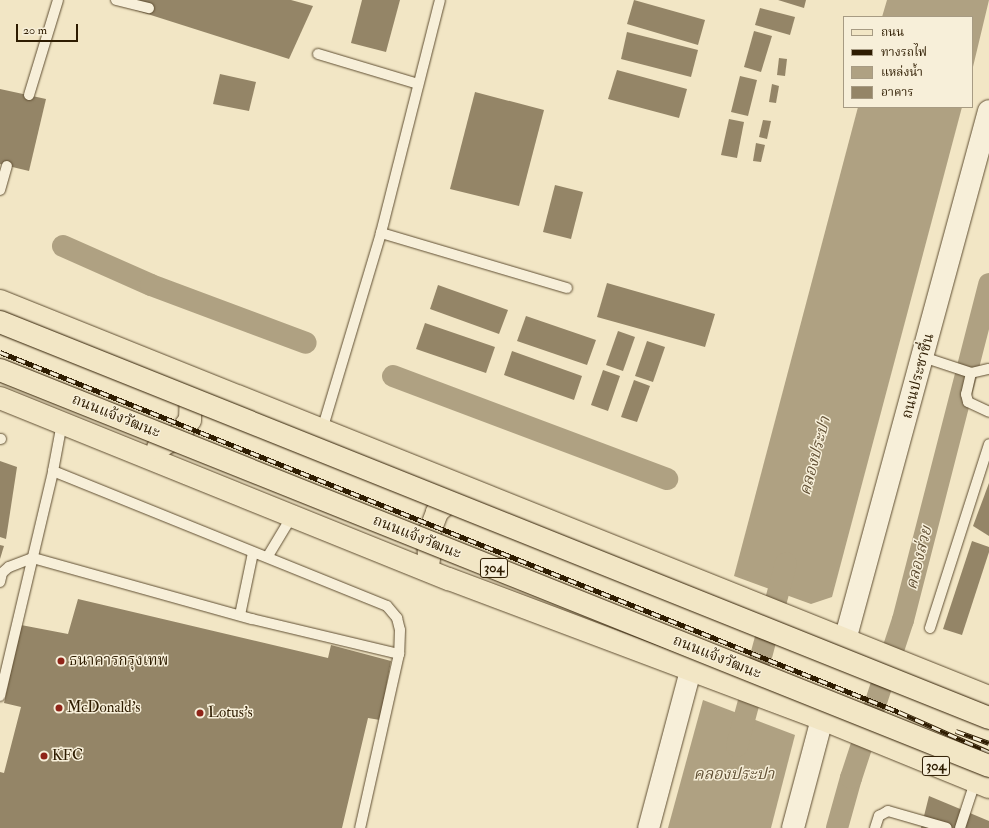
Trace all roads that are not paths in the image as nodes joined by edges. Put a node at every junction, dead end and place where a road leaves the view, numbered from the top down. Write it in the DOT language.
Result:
graph roads {
  1 [pos="58,0"];
  2 [pos="116,0"];
  3 [pos="440,0"];
  4 [pos="149,8"];
  5 [pos="318,54"];
  6 [pos="418,84"];
  7 [pos="29,95"];
  8 [pos="989,111"];
  9 [pos="7,166"];
  10 [pos="0,190"];
  11 [pos="381,233"];
  12 [pos="567,288"];
  13 [pos="0,302"];
  14 [pos="0,322"];
  15 [pos="927,359"];
  16 [pos="162,365"];
  17 [pos="989,369"];
  18 [pos="0,370"];
  19 [pos="971,373"];
  20 [pos="0,398"];
  21 [pos="989,412"];
  22 [pos="62,423"];
  23 [pos="322,430"];
  24 [pos="114,444"];
  25 [pos="989,444"];
  26 [pos="52,471"];
  27 [pos="490,498"];
  28 [pos="292,516"];
  29 [pos="253,553"];
  30 [pos="268,556"];
  31 [pos="33,558"];
  32 [pos="450,579"];
  33 [pos="0,582"];
  34 [pos="240,615"];
  35 [pos="930,628"];
  36 [pos="845,640"];
  37 [pos="399,654"];
  38 [pos="690,670"];
  39 [pos="0,696"];
  40 [pos="989,697"];
  41 [pos="989,718"];
  42 [pos="822,719"];
  43 [pos="984,778"];
  44 [pos="360,828"];
  45 [pos="648,828"];
  46 [pos="793,828"];
  47 [pos="875,828"];
  48 [pos="947,828"];
  49 [pos="960,828"];
  1 -- 7 [label="lane"];
  2 -- 4 [label="lane"];
  3 -- 6 [label="lane"];
  5 -- 6 [label="lane"];
  6 -- 11 [label="lane"];
  8 -- 15 [label="main road, ถนนประชาชื่น"];
  9 -- 10 [label="lane"];
  11 -- 12 [label="lane"];
  11 -- 23 [label="lane"];
  13 -- 16 [label="main road"];
  14 -- 41 [label="main road, bridge"];
  15 -- 19 [label="lane"];
  15 -- 36 [label="main road, ถนนประชาชื่น"];
  16 -- 23 [label="main road"];
  16 -- 24 [label="main road"];
  17 -- 19 [label="lane"];
  18 -- 43 [label="main road, ถนนแจ้งวัฒนะ / 304, bridge"];
  19 -- 21 [label="lane"];
  20 -- 22 [label="main road, ถนนแจ้งวัฒนะ / 304"];
  22 -- 24 [label="main road, ถนนแจ้งวัฒนะ / 304"];
  22 -- 26 [label="lane"];
  23 -- 27 [label="main road"];
  24 -- 28 [label="main road, ถนนแจ้งวัฒนะ / 304"];
  25 -- 35 [label="lane"];
  26 -- 29 [label="lane"];
  26 -- 31 [label="lane"];
  27 -- 32 [label="main road"];
  27 -- 36 [label="main road"];
  28 -- 30 [label="lane"];
  28 -- 32 [label="main road, ถนนแจ้งวัฒนะ / 304"];
  29 -- 30 [label="lane"];
  29 -- 34 [label="lane"];
  30 -- 37 [label="lane"];
  31 -- 33 [label="lane"];
  31 -- 34 [label="lane"];
  31 -- 39 [label="lane"];
  32 -- 38 [label="main road, ถนนแจ้งวัฒนะ / 304"];
  34 -- 37 [label="lane"];
  36 -- 40 [label="main road"];
  37 -- 44 [label="lane"];
  38 -- 42 [label="main road, ถนนแจ้งวัฒนะ / 304"];
  38 -- 45 [label="street"];
  42 -- 43 [label="main road, ถนนแจ้งวัฒนะ / 304"];
  42 -- 46 [label="main road"];
  43 -- 49 [label="lane"];
  47 -- 48 [label="lane"];
}
